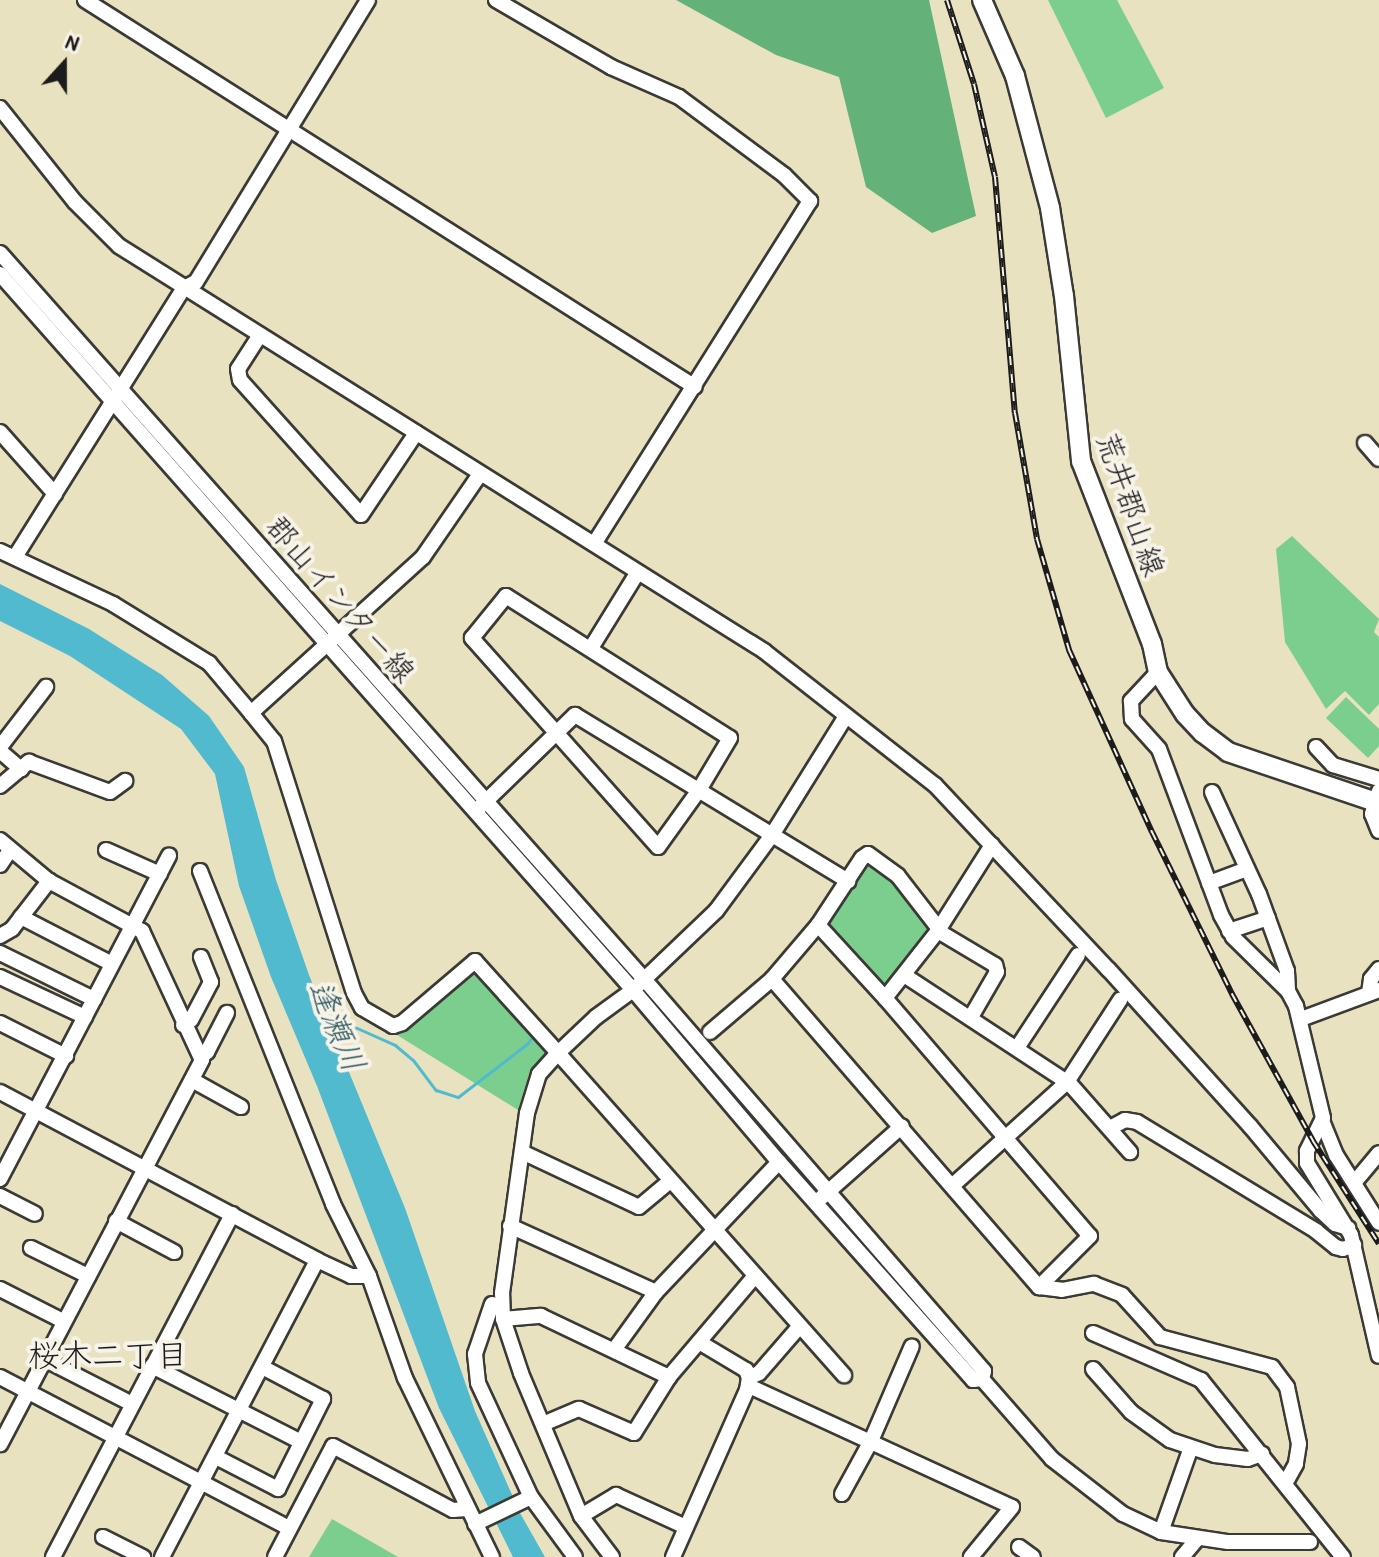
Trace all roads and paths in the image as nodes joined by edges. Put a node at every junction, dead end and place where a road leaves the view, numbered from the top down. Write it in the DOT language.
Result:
graph roads {
  1 [pos="85,0"];
  2 [pos="368,0"];
  3 [pos="496,0"];
  4 [pos="982,0"];
  5 [pos="0,108"];
  6 [pos="291,131"];
  7 [pos="0,253"];
  8 [pos="0,274"];
  9 [pos="184,288"];
  10 [pos="260,335"];
  11 [pos="121,387"];
  12 [pos="695,387"];
  13 [pos="112,401"];
  14 [pos="0,432"];
  15 [pos="416,433"];
  16 [pos="480,474"];
  17 [pos="55,494"];
  18 [pos="594,544"];
  19 [pos="0,551"];
  20 [pos="15,557"];
  21 [pos="638,572"];
  22 [pos="333,642"];
  23 [pos="591,648"];
  24 [pos="1158,672"];
  25 [pos="46,687"];
  26 [pos="251,713"];
  27 [pos="846,716"];
  28 [pos="556,736"];
  29 [pos="1316,747"];
  30 [pos="0,749"];
  31 [pos="21,769"];
  32 [pos="1379,779"];
  33 [pos="125,781"];
  34 [pos="0,786"];
  35 [pos="699,790"];
  36 [pos="1212,792"];
  37 [pos="1378,799"];
  38 [pos="480,807"];
  39 [pos="1379,831"];
  40 [pos="772,835"];
  41 [pos="5,845"];
  42 [pos="992,845"];
  43 [pos="106,850"];
  44 [pos="169,856"];
  45 [pos="0,865"];
  46 [pos="1247,869"];
  47 [pos="200,871"];
  48 [pos="160,874"];
  49 [pos="49,881"];
  50 [pos="848,881"];
  51 [pos="1209,883"];
  52 [pos="21,917"];
  53 [pos="1268,918"];
  54 [pos="134,924"];
  55 [pos="818,925"];
  56 [pos="939,930"];
  57 [pos="1229,931"];
  58 [pos="0,936"];
  59 [pos="0,953"];
  60 [pos="1078,955"];
  61 [pos="201,957"];
  62 [pos="112,964"];
  63 [pos="1379,969"];
  64 [pos="904,975"];
  65 [pos="0,977"];
  66 [pos="644,979"];
  67 [pos="772,979"];
  68 [pos="633,990"];
  69 [pos="1288,991"];
  70 [pos="1374,991"];
  71 [pos="885,998"];
  72 [pos="94,999"];
  73 [pos="1120,1000"];
  74 [pos="227,1013"];
  75 [pos="85,1017"];
  76 [pos="971,1017"];
  77 [pos="1301,1019"];
  78 [pos="0,1023"];
  79 [pos="183,1025"];
  80 [pos="710,1032"];
  81 [pos="1017,1048"];
  82 [pos="558,1053"];
  83 [pos="66,1056"];
  84 [pos="201,1057"];
  85 [pos="192,1080"];
  86 [pos="1067,1082"];
  87 [pos="0,1092"];
  88 [pos="241,1107"];
  89 [pos="36,1110"];
  90 [pos="1323,1123"];
  91 [pos="902,1126"];
  92 [pos="1110,1128"];
  93 [pos="1003,1140"];
  94 [pos="522,1152"];
  95 [pos="1130,1152"];
  96 [pos="1379,1153"];
  97 [pos="779,1162"];
  98 [pos="145,1167"];
  99 [pos="0,1179"];
  100 [pos="670,1181"];
  101 [pos="1354,1183"];
  102 [pos="952,1186"];
  103 [pos="828,1192"];
  104 [pos="0,1196"];
  105 [pos="815,1203"];
  106 [pos="35,1214"];
  107 [pos="232,1214"];
  108 [pos="116,1221"];
  109 [pos="1379,1223"];
  110 [pos="510,1226"];
  111 [pos="1348,1228"];
  112 [pos="713,1231"];
  113 [pos="1354,1245"];
  114 [pos="31,1248"];
  115 [pos="174,1252"];
  116 [pos="317,1260"];
  117 [pos="88,1276"];
  118 [pos="369,1276"];
  119 [pos="754,1277"];
  120 [pos="1039,1287"];
  121 [pos="0,1289"];
  122 [pos="656,1292"];
  123 [pos="492,1304"];
  124 [pos="503,1319"];
  125 [pos="63,1321"];
  126 [pos="799,1327"];
  127 [pos="1093,1333"];
  128 [pos="699,1342"];
  129 [pos="912,1346"];
  130 [pos="614,1350"];
  131 [pos="1379,1356"];
  132 [pos="44,1359"];
  133 [pos="152,1366"];
  134 [pos="262,1367"];
  135 [pos="1093,1369"];
  136 [pos="844,1375"];
  137 [pos="0,1377"];
  138 [pos="669,1377"];
  139 [pos="982,1379"];
  140 [pos="749,1382"];
  141 [pos="28,1391"];
  142 [pos="132,1404"];
  143 [pos="239,1410"];
  144 [pos="543,1424"];
  145 [pos="114,1437"];
  146 [pos="871,1441"];
  147 [pos="301,1442"];
  148 [pos="0,1444"];
  149 [pos="1190,1450"];
  150 [pos="1262,1454"];
  151 [pos="216,1457"];
  152 [pos="1286,1482"];
  153 [pos="202,1483"];
  154 [pos="842,1494"];
  155 [pos="531,1497"];
  156 [pos="467,1509"];
  157 [pos="581,1516"];
  158 [pos="478,1523"];
  159 [pos="686,1527"];
  160 [pos="289,1528"];
  161 [pos="1321,1529"];
  162 [pos="1161,1532"];
  163 [pos="103,1537"];
  164 [pos="1197,1539"];
  165 [pos="1310,1542"];
  166 [pos="1019,1547"];
  167 [pos="53,1557"];
  168 [pos="143,1557"];
  169 [pos="162,1557"];
  170 [pos="275,1557"];
  171 [pos="492,1557"];
  172 [pos="575,1557"];
  173 [pos="612,1557"];
  174 [pos="673,1557"];
  175 [pos="971,1557"];
  176 [pos="1033,1557"];
  177 [pos="1182,1557"];
  178 [pos="1299,1557"];
  179 [pos="1343,1557"];
  1 -- 6 [label="street"];
  2 -- 6 [label="street"];
  3 -- 12 [label="street"];
  4 -- 24 [label="main road, 荒井郡山線"];
  5 -- 9 [label="street"];
  6 -- 9 [label="street"];
  6 -- 12 [label="street"];
  7 -- 11 [label="street, 郡山インター線"];
  8 -- 13 [label="street"];
  9 -- 10 [label="street"];
  9 -- 11 [label="street"];
  10 -- 15 [label="street"];
  10 -- 15 [label="street"];
  11 -- 13 [label="street"];
  11 -- 22 [label="street, 郡山インター線"];
  12 -- 18 [label="street"];
  13 -- 17 [label="street"];
  13 -- 22 [label="street"];
  14 -- 17 [label="street"];
  15 -- 16 [label="street"];
  16 -- 18 [label="street"];
  16 -- 22 [label="street"];
  17 -- 20 [label="street"];
  18 -- 21 [label="street"];
  19 -- 20 [label="street"];
  20 -- 26 [label="street"];
  21 -- 23 [label="street"];
  21 -- 27 [label="street"];
  22 -- 26 [label="street"];
  22 -- 38 [label="street, 郡山インター線"];
  23 -- 28 [label="street"];
  23 -- 35 [label="street"];
  24 -- 37 [label="main road, 荒井郡山線"];
  24 -- 51 [label="street"];
  25 -- 30 [label="street"];
  26 -- 82 [label="street"];
  27 -- 40 [label="street"];
  27 -- 42 [label="street"];
  28 -- 35 [label="street"];
  28 -- 35 [label="street"];
  28 -- 38 [label="street"];
  29 -- 32 [label="street"];
  30 -- 31 [label="street"];
  31 -- 33 [label="street"];
  31 -- 34 [label="street"];
  35 -- 40 [label="street"];
  36 -- 46 [label="street"];
  37 -- 39 [label="street"];
  38 -- 66 [label="street, 郡山インター線"];
  38 -- 68 [label="street"];
  40 -- 50 [label="street"];
  40 -- 66 [label="street"];
  41 -- 45 [label="street"];
  41 -- 49 [label="street"];
  42 -- 56 [label="street"];
  42 -- 111 [label="street"];
  43 -- 48 [label="street"];
  44 -- 48 [label="street"];
  46 -- 51 [label="street"];
  46 -- 53 [label="street"];
  47 -- 118 [label="street"];
  48 -- 54 [label="street"];
  49 -- 52 [label="street"];
  49 -- 54 [label="street"];
  50 -- 55 [label="street"];
  50 -- 56 [label="street"];
  51 -- 57 [label="street"];
  52 -- 58 [label="street"];
  52 -- 62 [label="street"];
  53 -- 57 [label="street"];
  53 -- 69 [label="street"];
  54 -- 62 [label="street"];
  54 -- 79 [label="street"];
  55 -- 67 [label="street"];
  55 -- 71 [label="street"];
  56 -- 64 [label="street"];
  56 -- 76 [label="street"];
  57 -- 69 [label="street"];
  59 -- 72 [label="street"];
  60 -- 81 [label="street"];
  61 -- 79 [label="street"];
  62 -- 72 [label="street"];
  63 -- 70 [label="street"];
  64 -- 71 [label="street"];
  64 -- 76 [label="street"];
  65 -- 75 [label="street"];
  66 -- 68 [label="street"];
  66 -- 103 [label="street, 郡山インター線"];
  67 -- 80 [label="street"];
  67 -- 91 [label="street"];
  68 -- 82 [label="street"];
  68 -- 97 [label="street"];
  69 -- 77 [label="street"];
  70 -- 77 [label="street"];
  71 -- 93 [label="street"];
  72 -- 75 [label="street"];
  73 -- 86 [label="street"];
  74 -- 84 [label="street"];
  75 -- 83 [label="street"];
  76 -- 81 [label="street"];
  77 -- 90 [label="street"];
  78 -- 83 [label="street"];
  79 -- 84 [label="street"];
  81 -- 86 [label="street"];
  82 -- 94 [label="street"];
  82 -- 100 [label="street"];
  83 -- 89 [label="street"];
  84 -- 85 [label="street"];
  85 -- 88 [label="street"];
  85 -- 98 [label="street"];
  86 -- 92 [label="street"];
  86 -- 93 [label="street"];
  87 -- 89 [label="street"];
  89 -- 98 [label="street"];
  89 -- 99 [label="street"];
  90 -- 101 [label="street"];
  90 -- 111 [label="street"];
  91 -- 102 [label="street"];
  91 -- 103 [label="street"];
  92 -- 95 [label="street"];
  92 -- 113 [label="street"];
  93 -- 102 [label="street"];
  93 -- 120 [label="street"];
  94 -- 100 [label="street"];
  94 -- 110 [label="street"];
  96 -- 101 [label="street"];
  97 -- 105 [label="street"];
  97 -- 112 [label="street"];
  98 -- 107 [label="street"];
  98 -- 108 [label="street"];
  100 -- 112 [label="street"];
  101 -- 109 [label="street"];
  102 -- 120 [label="street"];
  103 -- 105 [label="street"];
  103 -- 139 [label="street, 郡山インター線"];
  104 -- 106 [label="street"];
  105 -- 139 [label="street"];
  107 -- 116 [label="street"];
  107 -- 133 [label="street"];
  108 -- 115 [label="street"];
  108 -- 117 [label="street"];
  110 -- 122 [label="street"];
  110 -- 124 [label="street"];
  111 -- 113 [label="street"];
  112 -- 119 [label="street"];
  112 -- 122 [label="street"];
  113 -- 131 [label="street"];
  114 -- 117 [label="street"];
  116 -- 118 [label="street"];
  116 -- 134 [label="street"];
  117 -- 125 [label="street"];
  118 -- 156 [label="street"];
  119 -- 126 [label="street"];
  119 -- 128 [label="street"];
  120 -- 152 [label="street"];
  121 -- 125 [label="street"];
  122 -- 130 [label="street"];
  123 -- 155 [label="street"];
  124 -- 130 [label="street"];
  124 -- 144 [label="street"];
  125 -- 132 [label="street"];
  126 -- 136 [label="street"];
  126 -- 140 [label="street"];
  127 -- 150 [label="street"];
  128 -- 138 [label="street"];
  128 -- 140 [label="street"];
  129 -- 146 [label="street"];
  130 -- 138 [label="street"];
  132 -- 141 [label="street"];
  132 -- 142 [label="street"];
  133 -- 142 [label="street"];
  133 -- 143 [label="street"];
  134 -- 143 [label="street"];
  134 -- 147 [label="street"];
  135 -- 149 [label="street"];
  137 -- 141 [label="street"];
  138 -- 144 [label="street"];
  139 -- 162 [label="street"];
  140 -- 146 [label="street"];
  140 -- 159 [label="street"];
  141 -- 145 [label="street"];
  141 -- 148 [label="street"];
  142 -- 145 [label="street"];
  143 -- 147 [label="street"];
  143 -- 151 [label="street"];
  144 -- 157 [label="street"];
  145 -- 153 [label="street"];
  145 -- 167 [label="street"];
  146 -- 154 [label="street"];
  146 -- 175 [label="street"];
  147 -- 151 [label="street"];
  149 -- 150 [label="street"];
  149 -- 162 [label="street"];
  150 -- 152 [label="street"];
  151 -- 153 [label="street"];
  152 -- 161 [label="street"];
  153 -- 160 [label="street"];
  153 -- 169 [label="street"];
  155 -- 158 [label="street"];
  155 -- 172 [label="street"];
  156 -- 158 [label="street"];
  156 -- 160 [label="street"];
  157 -- 159 [label="street"];
  157 -- 173 [label="street"];
  158 -- 171 [label="street"];
  159 -- 174 [label="street"];
  160 -- 170 [label="street"];
  161 -- 165 [label="street"];
  161 -- 179 [label="street"];
  162 -- 164 [label="street"];
  163 -- 168 [label="street"];
  164 -- 165 [label="street"];
  164 -- 177 [label="street"];
  165 -- 178 [label="street"];
  166 -- 176 [label="street"];
}
